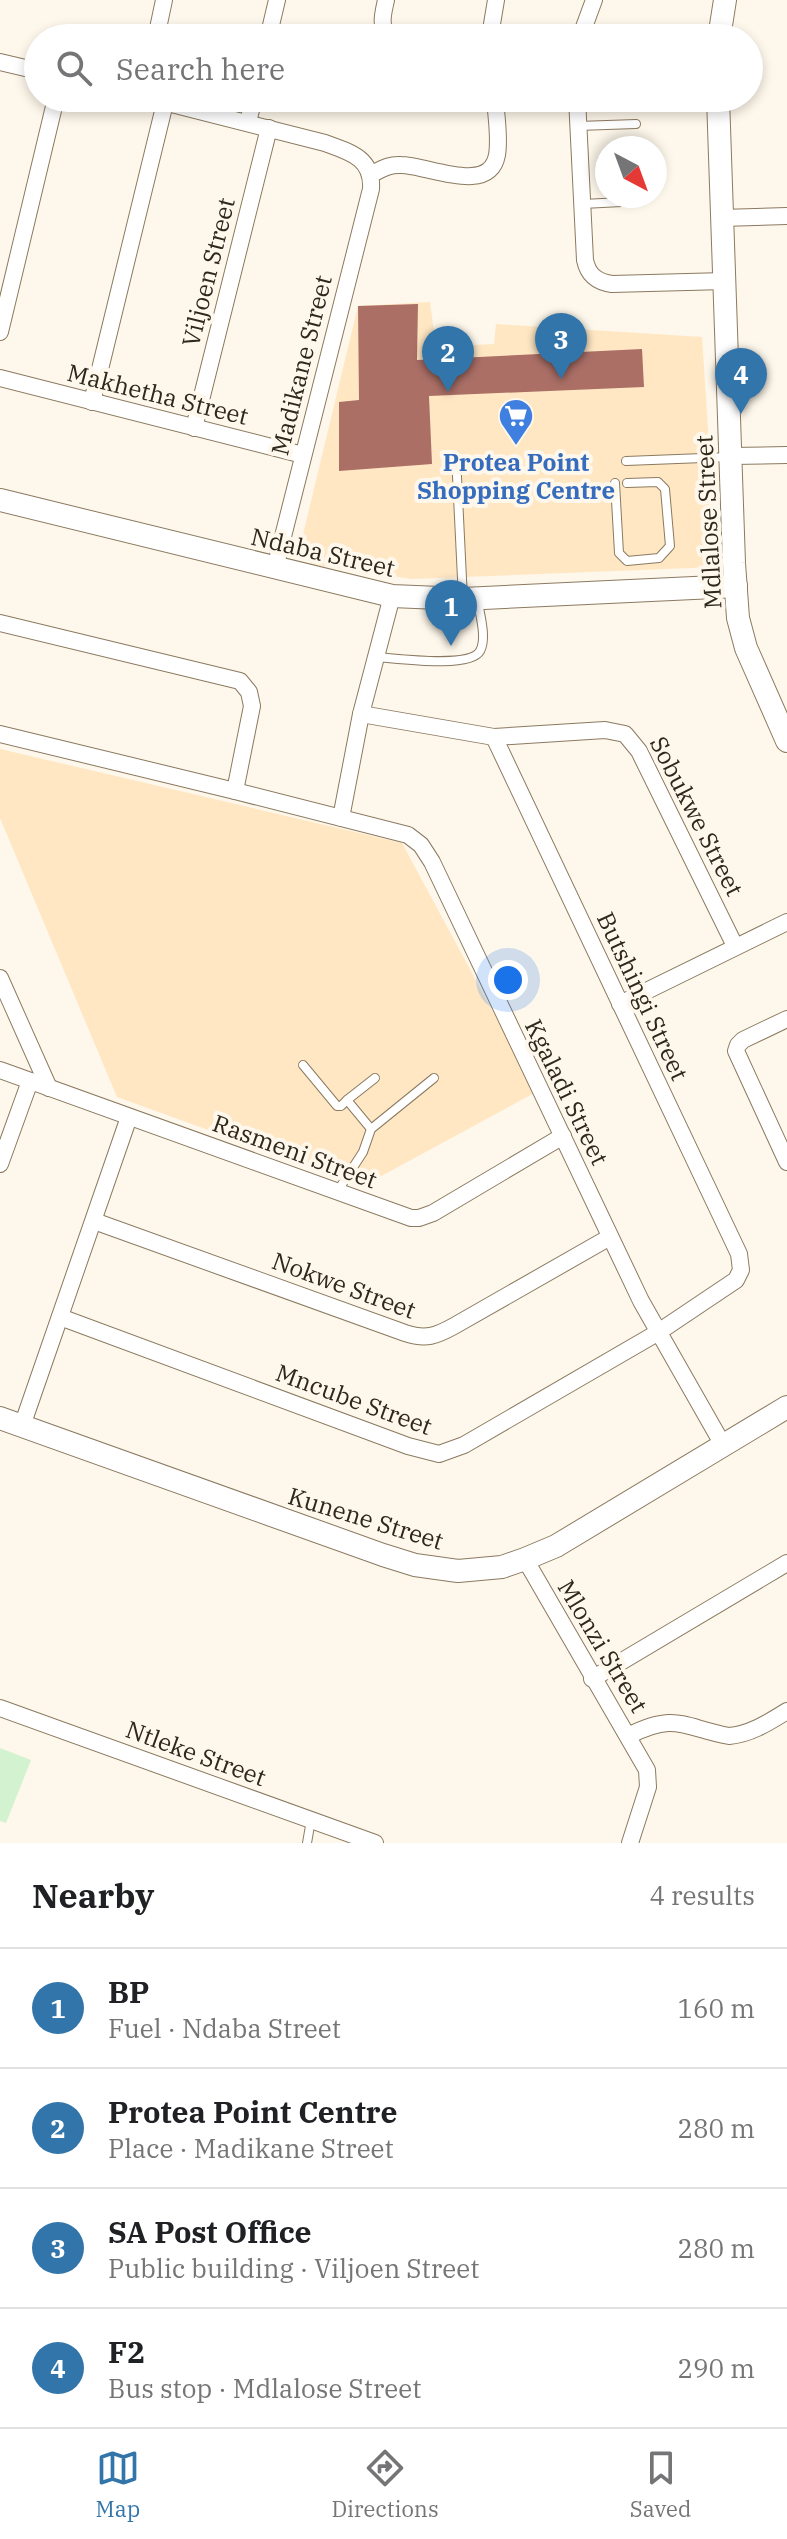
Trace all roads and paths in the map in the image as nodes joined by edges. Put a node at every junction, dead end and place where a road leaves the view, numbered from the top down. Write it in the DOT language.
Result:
graph roads {
  1 [pos="164,0"];
  2 [pos="277,0"];
  3 [pos="386,0"];
  4 [pos="496,0"];
  5 [pos="594,0"];
  6 [pos="725,0"];
  7 [pos="159,24"];
  8 [pos="271,24"];
  9 [pos="382,24"];
  10 [pos="492,24"];
  11 [pos="585,24"];
  12 [pos="721,24"];
  13 [pos="0,62"];
  14 [pos="24,68"];
  15 [pos="53,112"];
  16 [pos="154,112"];
  17 [pos="207,112"];
  18 [pos="250,112"];
  19 [pos="496,112"];
  20 [pos="578,112"];
  21 [pos="718,112"];
  22 [pos="248,122"];
  23 [pos="636,124"];
  24 [pos="578,126"];
  25 [pos="269,128"];
  26 [pos="372,174"];
  27 [pos="595,204"];
  28 [pos="582,205"];
  29 [pos="787,216"];
  30 [pos="721,218"];
  31 [pos="725,281"];
  32 [pos="0,332"];
  33 [pos="0,378"];
  34 [pos="92,402"];
  35 [pos="194,428"];
  36 [pos="303,455"];
  37 [pos="787,455"];
  38 [pos="456,456"];
  39 [pos="731,456"];
  40 [pos="626,461"];
  41 [pos="615,483"];
  42 [pos="627,483"];
  43 [pos="0,500"];
  44 [pos="275,568"];
  45 [pos="736,586"];
  46 [pos="392,596"];
  47 [pos="470,599"];
  48 [pos="0,623"];
  49 [pos="375,657"];
  50 [pos="361,714"];
  51 [pos="0,734"];
  52 [pos="494,737"];
  53 [pos="787,741"];
  54 [pos="235,791"];
  55 [pos="341,818"];
  56 [pos="787,922"];
  57 [pos="735,946"];
  58 [pos="0,978"];
  59 [pos="620,1004"];
  60 [pos="787,1019"];
  61 [pos="303,1065"];
  62 [pos="0,1070"];
  63 [pos="375,1078"];
  64 [pos="434,1078"];
  65 [pos="30,1081"];
  66 [pos="49,1088"];
  67 [pos="347,1100"];
  68 [pos="129,1117"];
  69 [pos="371,1129"];
  70 [pos="563,1136"];
  71 [pos="787,1162"];
  72 [pos="0,1164"];
  73 [pos="337,1192"];
  74 [pos="94,1221"];
  75 [pos="610,1237"];
  76 [pos="739,1277"];
  77 [pos="60,1317"];
  78 [pos="657,1333"];
  79 [pos="787,1407"];
  80 [pos="0,1418"];
  81 [pos="22,1426"];
  82 [pos="723,1445"];
  83 [pos="525,1559"];
  84 [pos="787,1563"];
  85 [pos="592,1679"];
  86 [pos="0,1708"];
  87 [pos="787,1711"];
  88 [pos="628,1736"];
  89 [pos="311,1820"];
  90 [pos="307,1843"];
  91 [pos="375,1843"];
  92 [pos="630,1843"];
  1 -- 7 [label="street"];
  2 -- 8 [label="street"];
  3 -- 9 [label="street"];
  4 -- 10 [label="street"];
  5 -- 11 [label="street"];
  6 -- 12 [label="street"];
  13 -- 14 [label="street"];
  15 -- 32 [label="street"];
  16 -- 34 [label="street"];
  17 -- 22 [label="street"];
  18 -- 22 [label="street"];
  19 -- 26 [label="street"];
  20 -- 24 [label="street"];
  21 -- 30 [label="street, Mdlalose Street"];
  22 -- 25 [label="street"];
  23 -- 24 [label="lane"];
  24 -- 28 [label="street"];
  25 -- 26 [label="street"];
  25 -- 35 [label="street, Viljoen Street"];
  26 -- 36 [label="street, Madikane Street"];
  27 -- 28 [label="lane"];
  28 -- 31 [label="street"];
  29 -- 30 [label="street"];
  30 -- 31 [label="street, Mdlalose Street"];
  31 -- 39 [label="street, Mdlalose Street"];
  33 -- 34 [label="street, Makhetha Street"];
  34 -- 35 [label="street, Makhetha Street"];
  35 -- 36 [label="street, Makhetha Street"];
  36 -- 44 [label="street, Madikane Street"];
  37 -- 39 [label="street"];
  38 -- 47 [label="lane"];
  39 -- 40 [label="lane"];
  39 -- 45 [label="street, Mdlalose Street"];
  41 -- 42 [label="lane"];
  43 -- 44 [label="street, Ndaba Street"];
  44 -- 46 [label="street, Ndaba Street"];
  45 -- 47 [label="street, Ndaba Street"];
  45 -- 53 [label="street, Mdlalose Street"];
  46 -- 47 [label="street, Ndaba Street"];
  46 -- 49 [label="street"];
  47 -- 49 [label="lane"];
  48 -- 54 [label="street"];
  49 -- 50 [label="street"];
  50 -- 52 [label="street, Sobukwe Street"];
  50 -- 55 [label="street"];
  51 -- 54 [label="street, Kgaladi Street"];
  52 -- 57 [label="street, Sobukwe Street"];
  52 -- 59 [label="street, Butshingi Street"];
  54 -- 55 [label="street, Kgaladi Street"];
  55 -- 70 [label="street, Kgaladi Street"];
  56 -- 57 [label="street"];
  57 -- 59 [label="street"];
  58 -- 66 [label="street"];
  59 -- 76 [label="street, Butshingi Street"];
  60 -- 71 [label="street"];
  61 -- 67 [label="lane"];
  62 -- 65 [label="street, Rasmeni Street"];
  63 -- 67 [label="lane"];
  64 -- 69 [label="lane"];
  65 -- 66 [label="street, Rasmeni Street"];
  65 -- 72 [label="street"];
  66 -- 68 [label="street, Rasmeni Street"];
  67 -- 69 [label="lane"];
  68 -- 73 [label="street, Rasmeni Street"];
  68 -- 74 [label="street"];
  69 -- 73 [label="lane"];
  70 -- 73 [label="street, Rasmeni Street"];
  70 -- 75 [label="street, Kgaladi Street"];
  74 -- 75 [label="street, Nokwe Street"];
  74 -- 77 [label="street"];
  75 -- 78 [label="street, Kgaladi Street"];
  76 -- 78 [label="street, Mncube Street"];
  77 -- 78 [label="street, Mncube Street"];
  77 -- 81 [label="street"];
  78 -- 82 [label="street, Kgaladi Street"];
  79 -- 82 [label="street, Kunene Street"];
  80 -- 81 [label="street, Kunene Street"];
  81 -- 83 [label="street, Kunene Street"];
  82 -- 83 [label="street, Kunene Street"];
  83 -- 85 [label="street, Mlonzi Street"];
  84 -- 85 [label="street"];
  85 -- 88 [label="street, Mlonzi Street"];
  86 -- 89 [label="street, Ntleke Street"];
  87 -- 88 [label="street, Mlonzi Street"];
  88 -- 92 [label="street"];
  89 -- 90 [label="lane"];
  89 -- 91 [label="street, Ntleke Street"];
}
